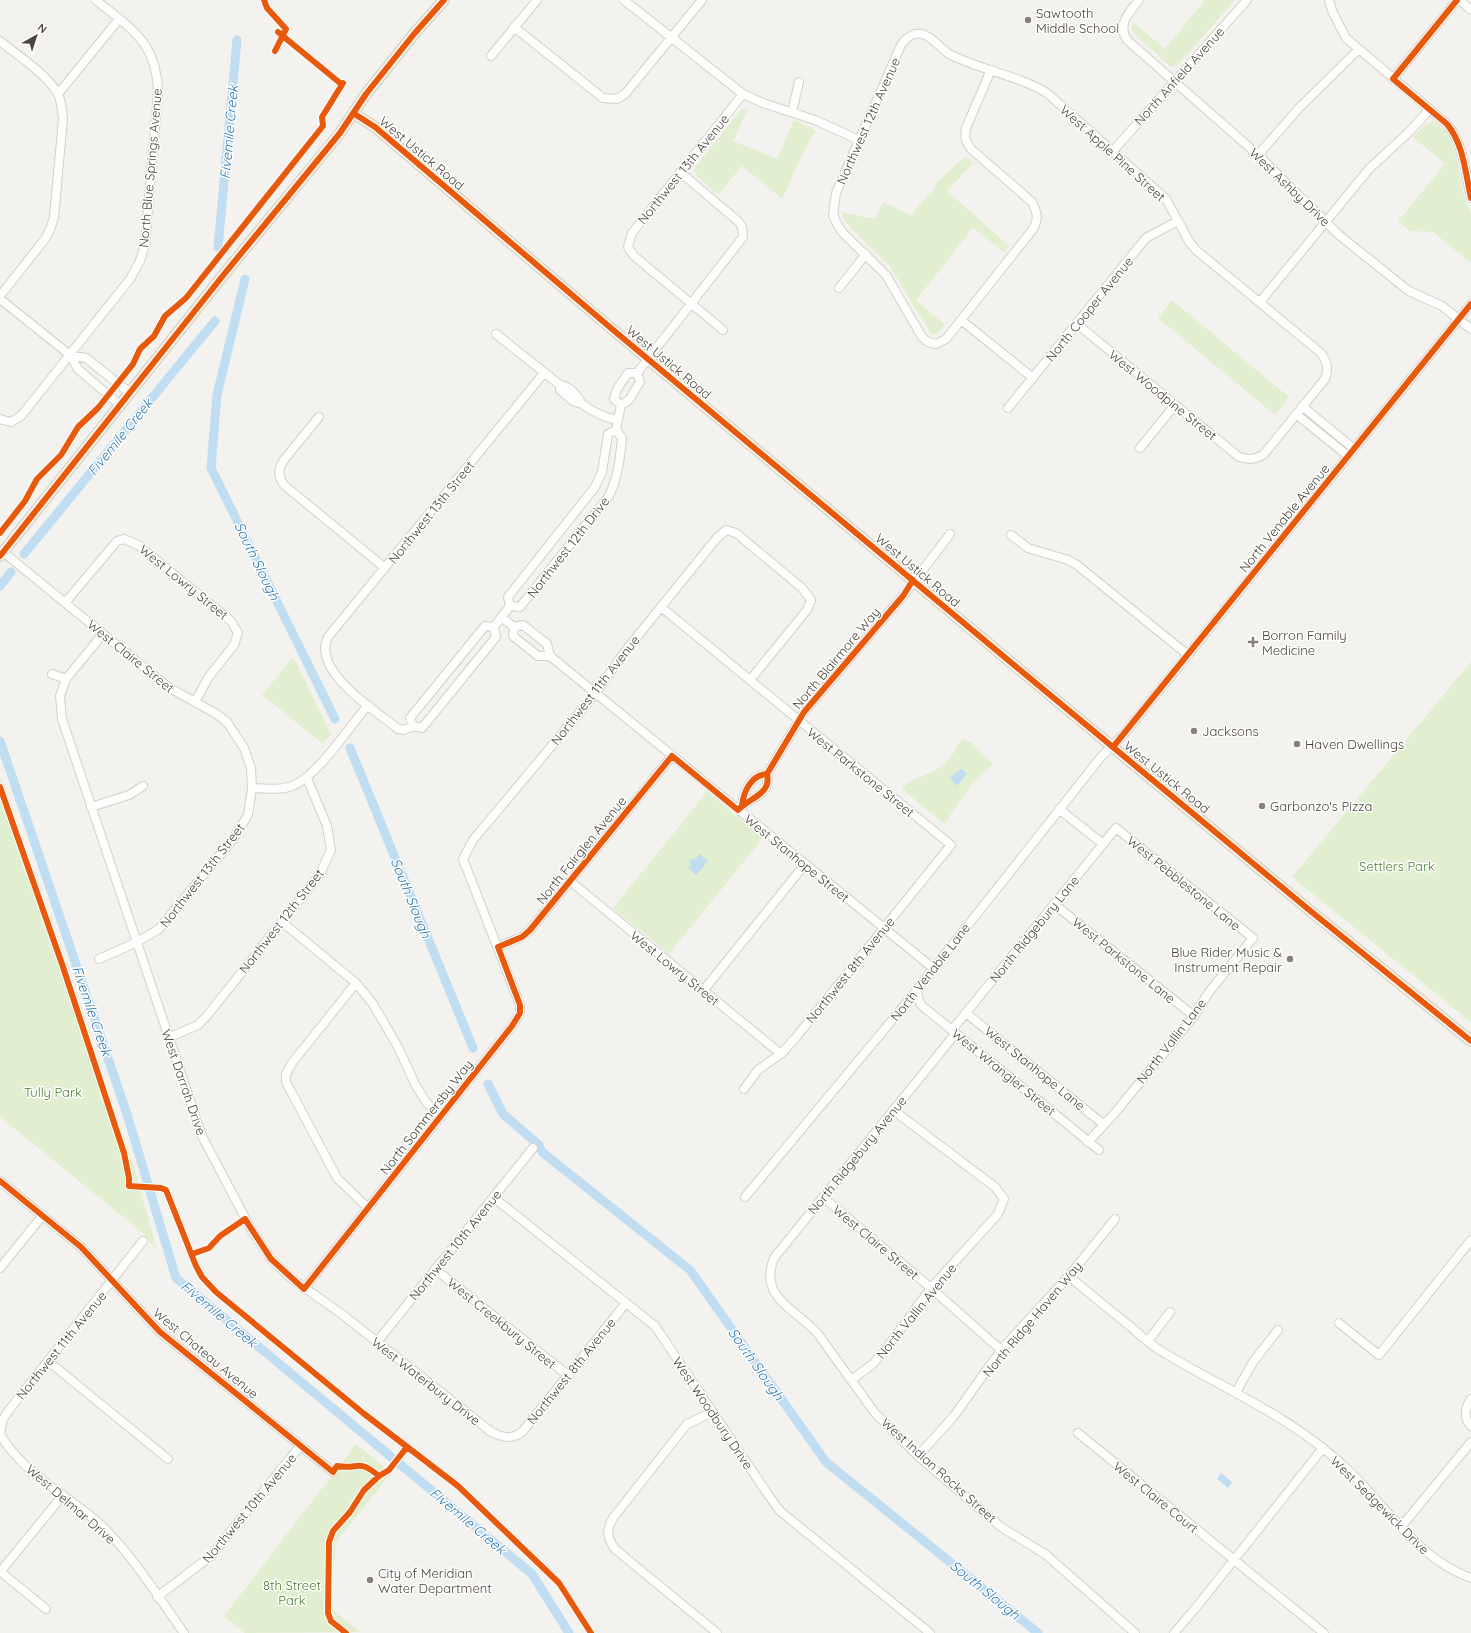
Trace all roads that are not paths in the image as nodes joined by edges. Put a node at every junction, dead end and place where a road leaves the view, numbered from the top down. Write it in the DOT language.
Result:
graph roads {
  1 [pos="96,0"];
  2 [pos="444,0"];
  3 [pos="537,0"];
  4 [pos="624,0"];
  5 [pos="702,0"];
  6 [pos="1139,0"];
  7 [pos="1248,0"];
  8 [pos="1329,0"];
  9 [pos="1458,0"];
  10 [pos="1471,10"];
  11 [pos="119,19"];
  12 [pos="514,27"];
  13 [pos="916,34"];
  14 [pos="671,38"];
  15 [pos="0,41"];
  16 [pos="1358,50"];
  17 [pos="491,56"];
  18 [pos="992,70"];
  19 [pos="1393,79"];
  20 [pos="1173,81"];
  21 [pos="799,82"];
  22 [pos="58,94"];
  23 [pos="743,94"];
  24 [pos="1430,109"];
  25 [pos="792,112"];
  26 [pos="353,113"];
  27 [pos="859,140"];
  28 [pos="1112,152"];
  29 [pos="1258,155"];
  30 [pos="680,172"];
  31 [pos="1468,173"];
  32 [pos="1471,198"];
  33 [pos="1178,221"];
  34 [pos="1325,222"];
  35 [pos="866,254"];
  36 [pos="839,288"];
  37 [pos="0,296"];
  38 [pos="0,299"];
  39 [pos="1260,302"];
  40 [pos="692,304"];
  41 [pos="1471,304"];
  42 [pos="1459,319"];
  43 [pos="961,320"];
  44 [pos="1077,324"];
  45 [pos="1471,329"];
  46 [pos="723,330"];
  47 [pos="496,334"];
  48 [pos="70,355"];
  49 [pos="648,360"];
  50 [pos="544,373"];
  51 [pos="637,373"];
  52 [pos="1033,378"];
  53 [pos="130,393"];
  54 [pos="120,405"];
  55 [pos="620,405"];
  56 [pos="1175,405"];
  57 [pos="1302,406"];
  58 [pos="1008,408"];
  59 [pos="1296,414"];
  60 [pos="319,417"];
  61 [pos="0,419"];
  62 [pos="618,420"];
  63 [pos="616,430"];
  64 [pos="1140,448"];
  65 [pos="1354,448"];
  66 [pos="1348,456"];
  67 [pos="950,534"];
  68 [pos="1011,535"];
  69 [pos="2,554"];
  70 [pos="385,568"];
  71 [pos="913,580"];
  72 [pos="65,603"];
  73 [pos="510,606"];
  74 [pos="661,607"];
  75 [pos="501,617"];
  76 [pos="494,627"];
  77 [pos="514,627"];
  78 [pos="103,634"];
  79 [pos="1188,655"];
  80 [pos="550,656"];
  81 [pos="52,674"];
  82 [pos="66,679"];
  83 [pos="750,680"];
  84 [pos="595,694"];
  85 [pos="195,702"];
  86 [pos="368,705"];
  87 [pos="799,720"];
  88 [pos="414,726"];
  89 [pos="1114,747"];
  90 [pos="672,756"];
  91 [pos="767,774"];
  92 [pos="307,778"];
  93 [pos="143,786"];
  94 [pos="252,788"];
  95 [pos="91,807"];
  96 [pos="740,807"];
  97 [pos="1059,809"];
  98 [pos="1116,828"];
  99 [pos="1103,844"];
  100 [pos="951,845"];
  101 [pos="465,852"];
  102 [pos="805,864"];
  103 [pos="570,881"];
  104 [pos="1054,904"];
  105 [pos="282,922"];
  106 [pos="884,928"];
  107 [pos="1252,938"];
  108 [pos="137,942"];
  109 [pos="498,947"];
  110 [pos="99,959"];
  111 [pos="933,968"];
  112 [pos="356,983"];
  113 [pos="917,989"];
  114 [pos="703,991"];
  115 [pos="966,1012"];
  116 [pos="1194,1016"];
  117 [pos="954,1032"];
  118 [pos="170,1037"];
  119 [pos="1471,1041"];
  120 [pos="781,1054"];
  121 [pos="744,1089"];
  122 [pos="894,1110"];
  123 [pos="441,1117"];
  124 [pos="1103,1124"];
  125 [pos="1088,1142"];
  126 [pos="533,1148"];
  127 [pos="1099,1150"];
  128 [pos="0,1181"];
  129 [pos="494,1197"];
  130 [pos="745,1197"];
  131 [pos="823,1197"];
  132 [pos="368,1208"];
  133 [pos="43,1215"];
  134 [pos="1115,1219"];
  135 [pos="1471,1240"];
  136 [pos="143,1241"];
  137 [pos="0,1268"];
  138 [pos="436,1269"];
  139 [pos="1069,1276"];
  140 [pos="112,1281"];
  141 [pos="769,1282"];
  142 [pos="931,1288"];
  143 [pos="304,1289"];
  144 [pos="626,1303"];
  145 [pos="1170,1312"];
  146 [pos="343,1315"];
  147 [pos="1339,1323"];
  148 [pos="1278,1330"];
  149 [pos="1148,1341"];
  150 [pos="377,1342"];
  151 [pos="1001,1350"];
  152 [pos="48,1361"];
  153 [pos="568,1376"];
  154 [pos="851,1380"];
  155 [pos="1236,1392"];
  156 [pos="1471,1399"];
  157 [pos="713,1412"];
  158 [pos="1471,1426"];
  159 [pos="1078,1433"];
  160 [pos="0,1434"];
  161 [pos="513,1437"];
  162 [pos="1471,1442"];
  163 [pos="300,1446"];
  164 [pos="1323,1448"];
  165 [pos="918,1456"];
  166 [pos="168,1459"];
  167 [pos="332,1472"];
  168 [pos="63,1495"];
  169 [pos="1402,1527"];
  170 [pos="1234,1560"];
  171 [pos="0,1572"];
  172 [pos="1471,1578"];
  173 [pos="157,1597"];
  174 [pos="46,1609"];
  175 [pos="184,1633"];
  176 [pos="717,1633"];
  177 [pos="930,1633"];
  178 [pos="1135,1633"];
  179 [pos="1174,1633"];
  180 [pos="1324,1633"];
  1 -- 11 [label="street"];
  2 -- 26 [label="main road"];
  3 -- 12 [label="street"];
  4 -- 14 [label="street"];
  5 -- 14 [label="street"];
  6 -- 20 [label="street, West Ashby Drive"];
  7 -- 20 [label="street, North Anfield Avenue"];
  8 -- 16 [label="street"];
  9 -- 10 [label="street"];
  9 -- 19 [label="street"];
  11 -- 22 [label="street"];
  11 -- 48 [label="street, North Blue Springs Avenue"];
  12 -- 14 [label="street"];
  12 -- 17 [label="street"];
  13 -- 18 [label="street, West Apple Pine Street"];
  13 -- 27 [label="street, Northwest 12th Avenue"];
  14 -- 23 [label="street"];
  15 -- 22 [label="street"];
  16 -- 19 [label="street"];
  16 -- 29 [label="street"];
  18 -- 28 [label="street, West Apple Pine Street"];
  18 -- 43 [label="street"];
  19 -- 24 [label="street"];
  20 -- 28 [label="street, North Anfield Avenue"];
  20 -- 29 [label="street, West Ashby Drive"];
  21 -- 25 [label="street"];
  22 -- 37 [label="street"];
  23 -- 25 [label="street"];
  23 -- 30 [label="street, Northwest 13th Avenue"];
  24 -- 31 [label="street"];
  24 -- 34 [label="street"];
  25 -- 27 [label="street"];
  26 -- 49 [label="main road, West Ustick Road"];
  26 -- 53 [label="main road"];
  27 -- 35 [label="street, Northwest 12th Avenue"];
  28 -- 33 [label="street, West Apple Pine Street"];
  29 -- 34 [label="street, West Ashby Drive"];
  30 -- 40 [label="street"];
  30 -- 40 [label="street, Northwest 13th Avenue"];
  31 -- 32 [label="street"];
  33 -- 39 [label="street, West Apple Pine Street"];
  33 -- 44 [label="street, North Cooper Avenue"];
  34 -- 39 [label="street"];
  34 -- 42 [label="street, West Ashby Drive"];
  35 -- 36 [label="street"];
  35 -- 43 [label="street"];
  38 -- 48 [label="street"];
  39 -- 57 [label="street, West Apple Pine Street"];
  40 -- 46 [label="street"];
  40 -- 49 [label="street"];
  41 -- 42 [label="street, North Venable Avenue"];
  42 -- 45 [label="street, West Ashby Drive"];
  42 -- 65 [label="street, North Venable Avenue"];
  43 -- 52 [label="street"];
  44 -- 52 [label="street, North Cooper Avenue"];
  44 -- 56 [label="street, West Woodpine Street"];
  47 -- 50 [label="street"];
  48 -- 53 [label="street"];
  48 -- 54 [label="street"];
  48 -- 61 [label="street, North Blue Springs Avenue"];
  49 -- 51 [label="street, Northwest 12th Drive"];
  49 -- 71 [label="main road, West Ustick Road"];
  50 -- 62 [label="street"];
  50 -- 70 [label="street, Northwest 13th Street"];
  51 -- 55 [label="street"];
  51 -- 55 [label="street, Northwest 12th Drive"];
  52 -- 58 [label="street, North Cooper Avenue"];
  53 -- 54 [label="main road"];
  54 -- 69 [label="main road"];
  55 -- 62 [label="street, Northwest 12th Drive"];
  56 -- 59 [label="street, West Woodpine Street"];
  56 -- 64 [label="street"];
  57 -- 59 [label="street"];
  57 -- 65 [label="street"];
  59 -- 66 [label="street"];
  60 -- 70 [label="street"];
  62 -- 63 [label="street, Northwest 12th Drive"];
  63 -- 73 [label="street, Northwest 12th Drive"];
  63 -- 73 [label="street, Northwest 12th Drive"];
  65 -- 66 [label="street, North Venable Avenue"];
  66 -- 79 [label="street, North Venable Avenue"];
  67 -- 71 [label="street"];
  68 -- 79 [label="street"];
  69 -- 72 [label="street, West Claire Street"];
  70 -- 86 [label="street, Northwest 13th Street"];
  71 -- 87 [label="street, North Blairmore Way"];
  71 -- 89 [label="main road, West Ustick Road"];
  72 -- 78 [label="street, West Claire Street"];
  72 -- 85 [label="street, West Lowry Street"];
  73 -- 75 [label="street, Northwest 12th Drive"];
  74 -- 83 [label="street, West Parkstone Street"];
  74 -- 83 [label="street, Northwest 11th Avenue"];
  74 -- 84 [label="street, Northwest 11th Avenue"];
  75 -- 76 [label="street, Northwest 12th Drive"];
  75 -- 77 [label="street, West Stanhope Street"];
  76 -- 88 [label="street, Northwest 12th Drive"];
  76 -- 88 [label="street, Northwest 12th Drive"];
  77 -- 80 [label="street, West Stanhope Street"];
  77 -- 80 [label="street, West Stanhope Street"];
  78 -- 82 [label="street, West Darrah Drive"];
  78 -- 85 [label="street, West Claire Street"];
  79 -- 89 [label="street, North Venable Avenue"];
  80 -- 84 [label="street, West Stanhope Street"];
  81 -- 82 [label="street"];
  82 -- 95 [label="street, West Darrah Drive"];
  83 -- 87 [label="street, West Parkstone Street"];
  84 -- 90 [label="street, West Stanhope Street"];
  84 -- 101 [label="street, Northwest 11th Avenue"];
  85 -- 94 [label="street, West Claire Street"];
  86 -- 88 [label="street"];
  86 -- 92 [label="street"];
  87 -- 91 [label="street, North Blairmore Way"];
  87 -- 100 [label="street, West Parkstone Street"];
  89 -- 97 [label="street, North Venable Lane"];
  89 -- 119 [label="main road, West Ustick Road"];
  90 -- 96 [label="street, West Stanhope Street"];
  90 -- 103 [label="street, North Fairglen Avenue"];
  91 -- 96 [label="street"];
  91 -- 96 [label="street, North Blairmore Way"];
  92 -- 94 [label="street"];
  92 -- 105 [label="street, Northwest 12th Street"];
  93 -- 95 [label="street"];
  94 -- 108 [label="street, Northwest 13th Street"];
  95 -- 108 [label="street, West Darrah Drive"];
  96 -- 102 [label="street, West Stanhope Street"];
  97 -- 99 [label="street"];
  97 -- 111 [label="street, North Venable Lane"];
  98 -- 99 [label="street, North Ridgebury Lane"];
  98 -- 107 [label="street, West Pebblestone Lane"];
  99 -- 104 [label="street, North Ridgebury Lane"];
  100 -- 106 [label="street, Northwest 8th Avenue"];
  101 -- 109 [label="street, North Sommersby Way"];
  102 -- 106 [label="street, West Stanhope Street"];
  102 -- 114 [label="street"];
  103 -- 109 [label="street, North Fairglen Avenue"];
  103 -- 114 [label="street, West Lowry Street"];
  104 -- 115 [label="street, North Ridgebury Lane"];
  104 -- 116 [label="street, West Parkstone Lane"];
  105 -- 112 [label="street"];
  105 -- 118 [label="street, Northwest 12th Street"];
  106 -- 111 [label="street, West Stanhope Street"];
  106 -- 120 [label="street, Northwest 8th Avenue"];
  107 -- 116 [label="street, North Vallin Lane"];
  108 -- 110 [label="street, Northwest 13th Street"];
  108 -- 118 [label="street, West Darrah Drive"];
  109 -- 123 [label="street, North Sommersby Way"];
  111 -- 113 [label="street, North Venable Lane"];
  112 -- 123 [label="street"];
  112 -- 132 [label="street"];
  113 -- 117 [label="street, West Wrangler Street"];
  113 -- 130 [label="street, North Venable Lane"];
  114 -- 120 [label="street, West Lowry Street"];
  115 -- 117 [label="street, North Ridgebury Lane"];
  115 -- 124 [label="street, West Stanhope Lane"];
  116 -- 124 [label="street, North Vallin Lane"];
  117 -- 122 [label="street, North Ridgebury Avenue"];
  117 -- 125 [label="street, West Wrangler Street"];
  118 -- 143 [label="street, West Darrah Drive"];
  120 -- 121 [label="street, Northwest 8th Avenue"];
  122 -- 131 [label="street, North Ridgebury Avenue"];
  122 -- 142 [label="street, North Vallin Avenue"];
  123 -- 132 [label="street, North Sommersby Way"];
  124 -- 125 [label="street, North Vallin Lane"];
  125 -- 127 [label="street, West Wrangler Street"];
  126 -- 129 [label="street, Northwest 10th Avenue"];
  128 -- 133 [label="street, West Chateau Avenue"];
  129 -- 138 [label="street, Northwest 10th Avenue"];
  129 -- 144 [label="street, West Woodbury Drive"];
  131 -- 141 [label="street, North Ridgebury Avenue"];
  131 -- 142 [label="street, West Claire Street"];
  132 -- 143 [label="street, North Sommersby Way"];
  133 -- 137 [label="street"];
  133 -- 140 [label="street, West Chateau Avenue"];
  134 -- 139 [label="street, North Ridge Haven Way"];
  135 -- 147 [label="street"];
  136 -- 140 [label="street, Northwest 11th Avenue"];
  138 -- 150 [label="street, Northwest 10th Avenue"];
  138 -- 153 [label="street, West Creekbury Street"];
  139 -- 149 [label="street, West Sedgewick Drive"];
  139 -- 151 [label="street, North Ridge Haven Way"];
  140 -- 152 [label="street, Northwest 11th Avenue"];
  140 -- 163 [label="street, West Chateau Avenue"];
  141 -- 154 [label="street, West Indian Rocks Street"];
  142 -- 151 [label="street, West Claire Street"];
  142 -- 154 [label="street, North Vallin Avenue"];
  143 -- 146 [label="street, West Darrah Drive"];
  144 -- 153 [label="street, Northwest 8th Avenue"];
  144 -- 157 [label="street, West Woodbury Drive"];
  145 -- 149 [label="street"];
  146 -- 150 [label="street, West Waterbury Drive"];
  148 -- 155 [label="street"];
  149 -- 155 [label="street, West Sedgewick Drive"];
  150 -- 161 [label="street, West Waterbury Drive"];
  151 -- 165 [label="street, North Ridge Haven Way"];
  152 -- 160 [label="street, Northwest 11th Avenue"];
  152 -- 166 [label="street"];
  153 -- 161 [label="street, Northwest 8th Avenue"];
  154 -- 165 [label="street, West Indian Rocks Street"];
  155 -- 164 [label="street, West Sedgewick Drive"];
  156 -- 158 [label="street"];
  157 -- 176 [label="street"];
  157 -- 177 [label="street, West Woodbury Drive"];
  159 -- 170 [label="street, West Claire Court"];
  160 -- 168 [label="street, West Delmar Drive"];
  162 -- 169 [label="street"];
  163 -- 167 [label="street, West Chateau Avenue"];
  163 -- 173 [label="street, Northwest 10th Avenue"];
  164 -- 169 [label="street, West Sedgewick Drive"];
  164 -- 170 [label="street"];
  165 -- 178 [label="street, West Indian Rocks Street"];
  168 -- 171 [label="street"];
  168 -- 173 [label="street, West Delmar Drive"];
  169 -- 172 [label="street, West Sedgewick Drive"];
  170 -- 179 [label="street"];
  170 -- 180 [label="street"];
  171 -- 174 [label="street"];
  173 -- 175 [label="street, West Delmar Drive"];
}
